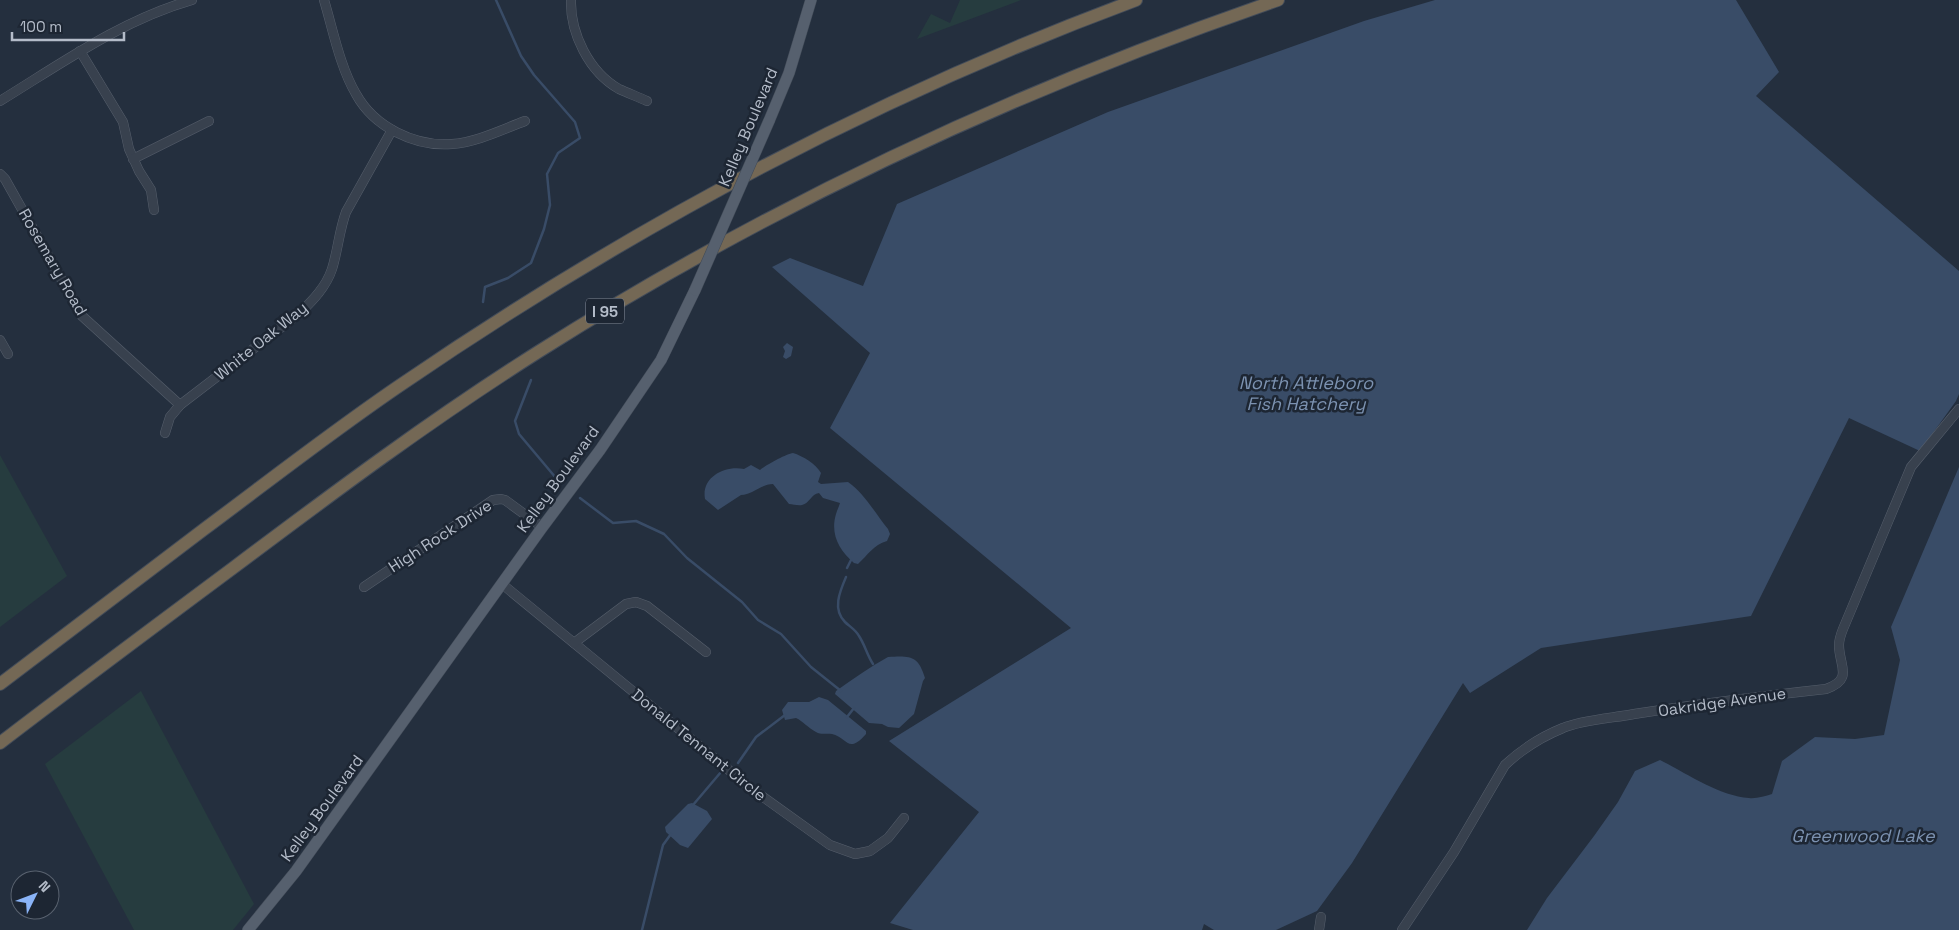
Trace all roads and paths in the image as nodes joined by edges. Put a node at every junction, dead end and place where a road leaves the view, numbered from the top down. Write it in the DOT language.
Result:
graph roads {
  1 [pos="192,0"];
  2 [pos="324,0"];
  3 [pos="572,0"];
  4 [pos="811,0"];
  5 [pos="1130,0"];
  6 [pos="1136,0"];
  7 [pos="1278,0"];
  8 [pos="1100,14"];
  9 [pos="80,51"];
  10 [pos="0,101"];
  11 [pos="647,101"];
  12 [pos="209,121"];
  13 [pos="524,121"];
  14 [pos="392,130"];
  15 [pos="133,159"];
  16 [pos="0,174"];
  17 [pos="154,210"];
  18 [pos="0,340"];
  19 [pos="8,354"];
  20 [pos="180,405"];
  21 [pos="1959,410"];
  22 [pos="165,433"];
  23 [pos="542,527"];
  24 [pos="502,584"];
  25 [pos="364,587"];
  26 [pos="574,643"];
  27 [pos="706,652"];
  28 [pos="0,684"];
  29 [pos="0,743"];
  30 [pos="904,818"];
  31 [pos="1321,917"];
  32 [pos="248,930"];
  33 [pos="1319,930"];
  34 [pos="1402,930"];
  1 -- 9 [label="street"];
  2 -- 14 [label="street"];
  3 -- 11 [label="street"];
  4 -- 23 [label="main road, Kelley Boulevard, bridge"];
  5 -- 8 [label="highway"];
  6 -- 8 [label="highway"];
  7 -- 29 [label="highway, I 95"];
  8 -- 28 [label="highway"];
  9 -- 10 [label="street"];
  9 -- 15 [label="street"];
  12 -- 15 [label="street"];
  13 -- 14 [label="street"];
  14 -- 20 [label="street, White Oak Way"];
  15 -- 17 [label="street"];
  16 -- 20 [label="street, Rosemary Road"];
  18 -- 19 [label="street"];
  20 -- 22 [label="street, White Oak Way"];
  21 -- 34 [label="street, Oakridge Avenue"];
  23 -- 24 [label="main road, Kelley Boulevard"];
  23 -- 25 [label="street, High Rock Drive"];
  24 -- 26 [label="street, Donald Tennant Circle"];
  24 -- 32 [label="main road, Kelley Boulevard"];
  26 -- 27 [label="street"];
  26 -- 30 [label="street, Donald Tennant Circle"];
  31 -- 33 [label="street"];
}
